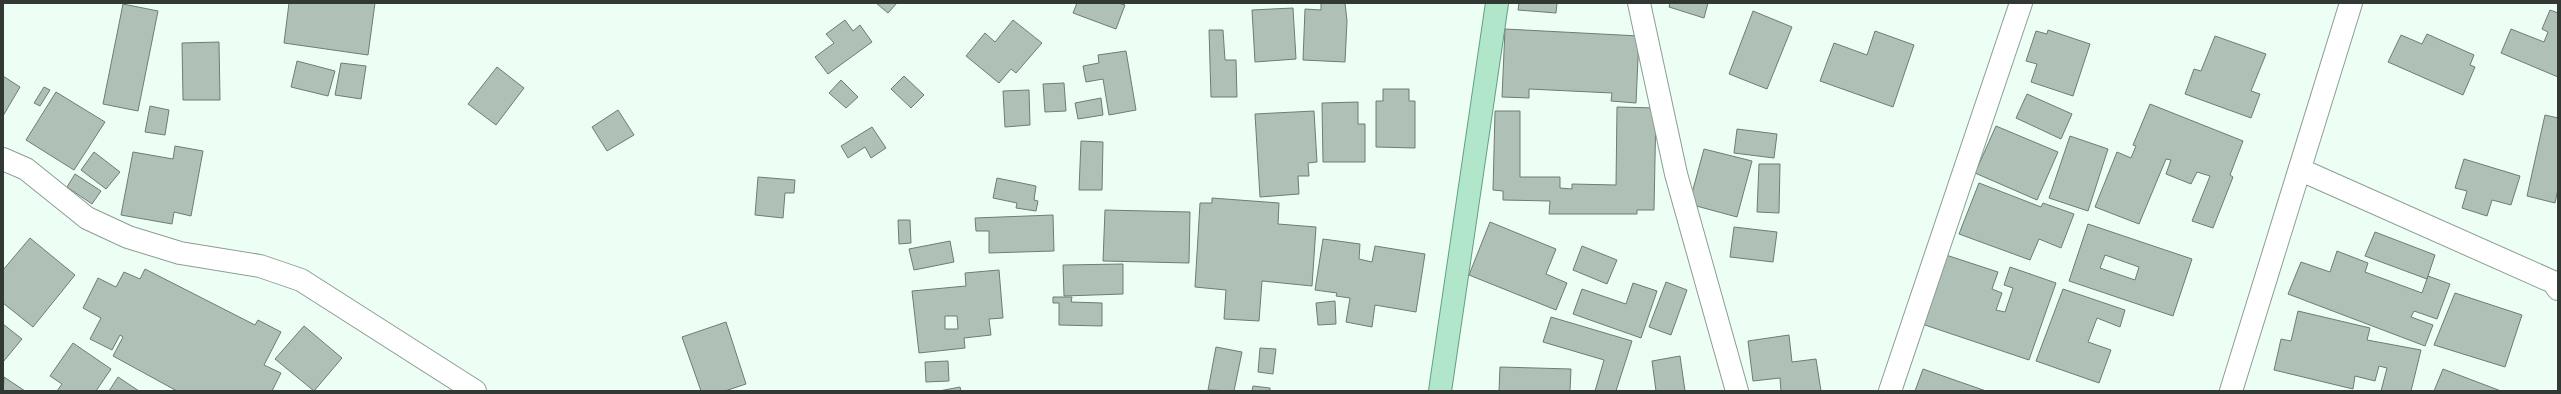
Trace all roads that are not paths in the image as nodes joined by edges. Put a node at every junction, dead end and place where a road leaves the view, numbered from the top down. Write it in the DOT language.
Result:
graph roads {
  1 [pos="1497,3"];
  2 [pos="1639,3"];
  3 [pos="2021,3"];
  4 [pos="2351,3"];
  5 [pos="3,159"];
  6 [pos="2301,170"];
  7 [pos="2558,289"];
  8 [pos="475,391"];
  9 [pos="1440,391"];
  10 [pos="1737,391"];
  11 [pos="1890,391"];
  12 [pos="2231,391"];
  1 -- 9 [label="main road"];
  2 -- 10 [label="street"];
  3 -- 11 [label="street"];
  4 -- 6 [label="street"];
  5 -- 8 [label="street"];
  6 -- 7 [label="street"];
  6 -- 12 [label="street"];
}
